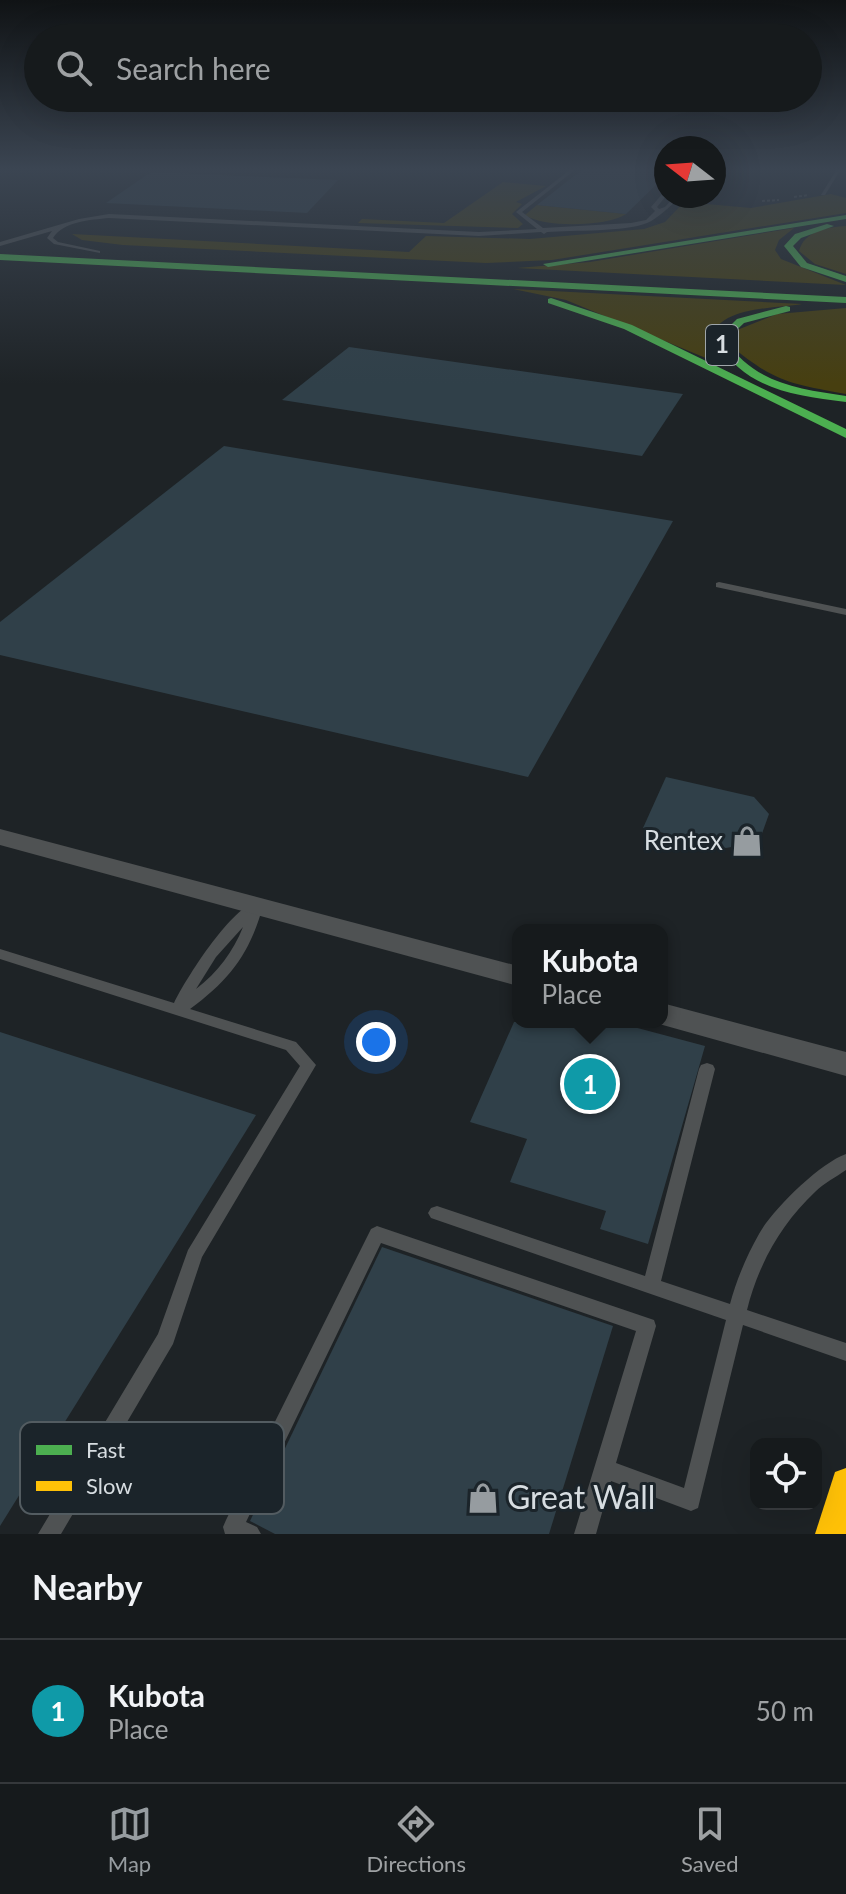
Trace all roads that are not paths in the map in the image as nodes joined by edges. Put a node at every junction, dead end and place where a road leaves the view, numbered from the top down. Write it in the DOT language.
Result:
graph roads {
  1 [pos="53,241"];
  2 [pos="701,241"];
  3 [pos="796,241"];
  4 [pos="0,245"];
  5 [pos="98,252"];
  6 [pos="0,257"];
  7 [pos="384,272"];
  8 [pos="846,279"];
  9 [pos="846,289"];
  10 [pos="846,300"];
  11 [pos="846,306"];
  12 [pos="846,399"];
  13 [pos="846,434"];
  14 [pos="719,585"];
  15 [pos="846,612"];
  16 [pos="0,837"];
  17 [pos="256,906"];
  18 [pos="0,954"];
  19 [pos="512,974"];
  20 [pos="178,1010"];
  21 [pos="668,1016"];
  22 [pos="846,1064"];
  23 [pos="707,1069"];
  24 [pos="846,1161"];
  25 [pos="437,1213"];
  26 [pos="651,1286"];
  27 [pos="736,1314"];
  28 [pos="846,1352"];
  29 [pos="116,1422"];
  30 [pos="284,1423"];
  31 [pos="606,1469"];
  32 [pos="846,1483"];
  33 [pos="61,1514"];
  34 [pos="239,1514"];
  35 [pos="49,1534"];
  36 [pos="250,1534"];
  37 [pos="585,1534"];
  38 [pos="831,1534"];
  1 -- 5 [label="lane"];
  2 -- 7 [label="highway"];
  3 -- 8 [label="highway"];
  4 -- 5 [label="highway"];
  5 -- 7 [label="highway"];
  6 -- 7 [label="highway"];
  7 -- 9 [label="highway"];
  7 -- 10 [label="highway"];
  7 -- 13 [label="highway"];
  11 -- 12 [label="highway, 1"];
  14 -- 15 [label="lane"];
  16 -- 17 [label="street"];
  17 -- 19 [label="street"];
  17 -- 20 [label="lane"];
  17 -- 20 [label="lane"];
  18 -- 20 [label="lane"];
  20 -- 29 [label="lane"];
  21 -- 22 [label="street"];
  23 -- 26 [label="lane"];
  24 -- 27 [label="lane"];
  25 -- 26 [label="lane"];
  26 -- 27 [label="lane"];
  27 -- 28 [label="lane"];
  27 -- 31 [label="lane"];
  30 -- 31 [label="lane"];
  31 -- 37 [label="lane"];
  32 -- 38 [label="highway"];
  33 -- 35 [label="lane"];
  34 -- 36 [label="lane"];
}
